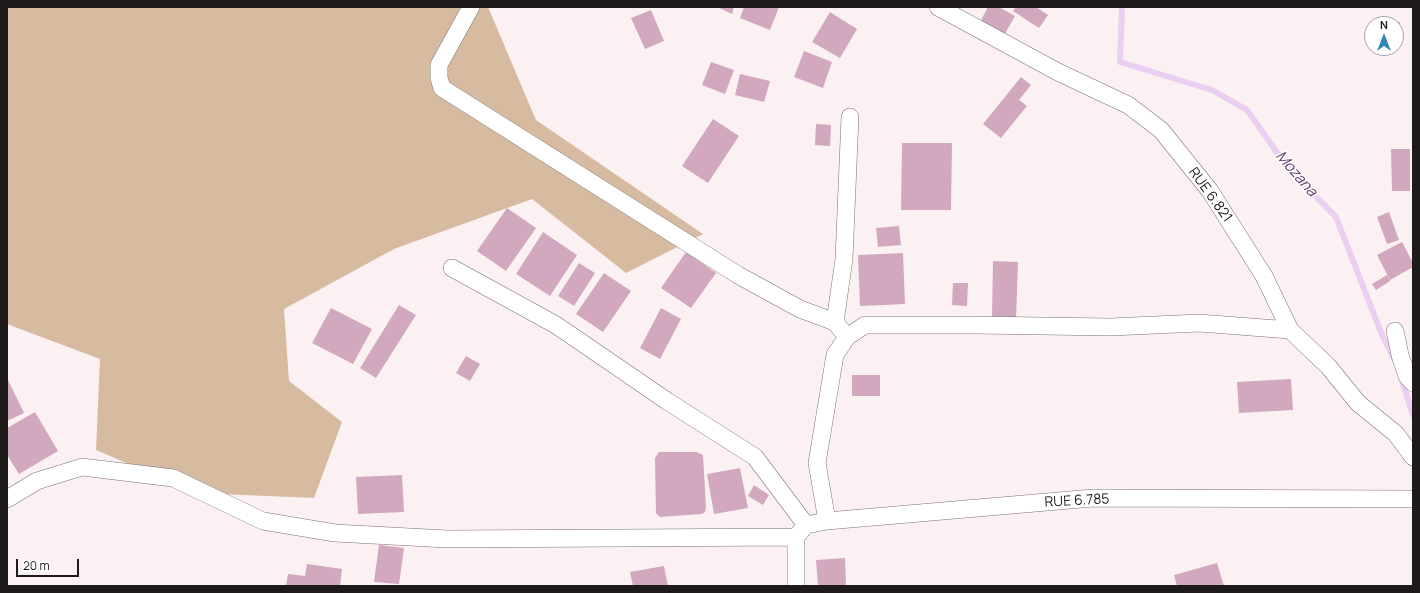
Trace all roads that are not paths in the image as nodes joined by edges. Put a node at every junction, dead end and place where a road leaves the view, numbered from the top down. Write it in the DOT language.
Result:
graph roads {
  1 [pos="471,7"];
  2 [pos="938,7"];
  3 [pos="850,117"];
  4 [pos="452,268"];
  5 [pos="835,322"];
  6 [pos="1290,330"];
  7 [pos="1395,331"];
  8 [pos="847,337"];
  9 [pos="1413,383"];
  10 [pos="1413,458"];
  11 [pos="7,499"];
  12 [pos="1413,499"];
  13 [pos="827,521"];
  14 [pos="801,531"];
  15 [pos="796,586"];
  1 -- 5 [label="street"];
  2 -- 6 [label="street, RUE 6.821"];
  3 -- 5 [label="street"];
  4 -- 14 [label="street"];
  5 -- 8 [label="street"];
  6 -- 8 [label="street"];
  6 -- 10 [label="street, RUE 6.821"];
  7 -- 9 [label="street"];
  8 -- 13 [label="street"];
  11 -- 14 [label="street, RUE 6.785"];
  12 -- 13 [label="street, RUE 6.785"];
  13 -- 14 [label="street, RUE 6.785"];
  14 -- 15 [label="street"];
}
